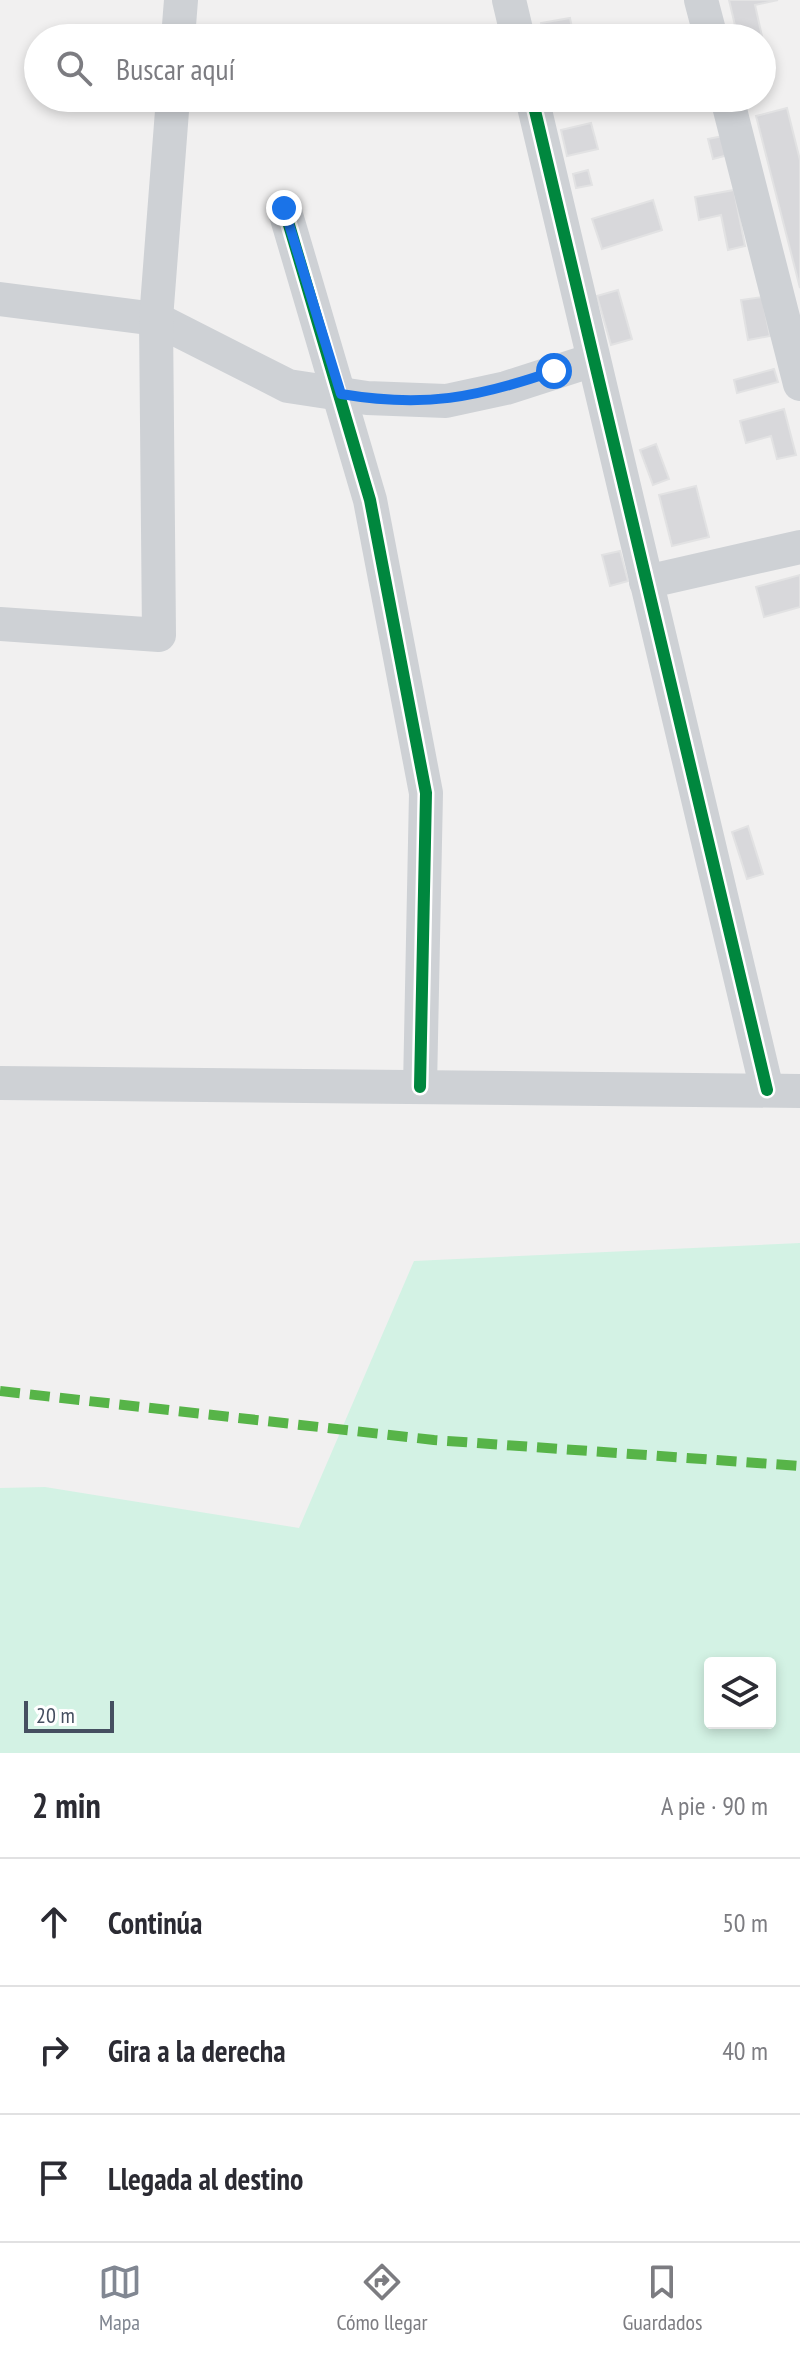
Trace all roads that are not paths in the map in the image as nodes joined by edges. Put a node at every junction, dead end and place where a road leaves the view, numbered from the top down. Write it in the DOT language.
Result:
graph roads {
  1 [pos="181,0"];
  2 [pos="509,0"];
  3 [pos="701,0"];
  4 [pos="179,24"];
  5 [pos="515,24"];
  6 [pos="707,24"];
  7 [pos="172,112"];
  8 [pos="537,112"];
  9 [pos="731,112"];
  10 [pos="284,208"];
  11 [pos="0,299"];
  12 [pos="156,319"];
  13 [pos="593,360"];
  14 [pos="800,384"];
  15 [pos="341,394"];
  16 [pos="800,547"];
  17 [pos="646,582"];
  18 [pos="0,624"];
  19 [pos="0,1083"];
  20 [pos="420,1087"];
  21 [pos="783,1091"];
  1 -- 4 [label="street"];
  2 -- 5 [label="street"];
  3 -- 6 [label="street"];
  7 -- 12 [label="street"];
  8 -- 13 [label="street"];
  9 -- 14 [label="street"];
  10 -- 15 [label="street"];
  11 -- 12 [label="street"];
  12 -- 15 [label="street"];
  12 -- 18 [label="street"];
  13 -- 15 [label="street"];
  13 -- 17 [label="street"];
  15 -- 20 [label="street"];
  16 -- 17 [label="street"];
  17 -- 21 [label="street"];
  19 -- 20 [label="street"];
  20 -- 21 [label="street"];
}
